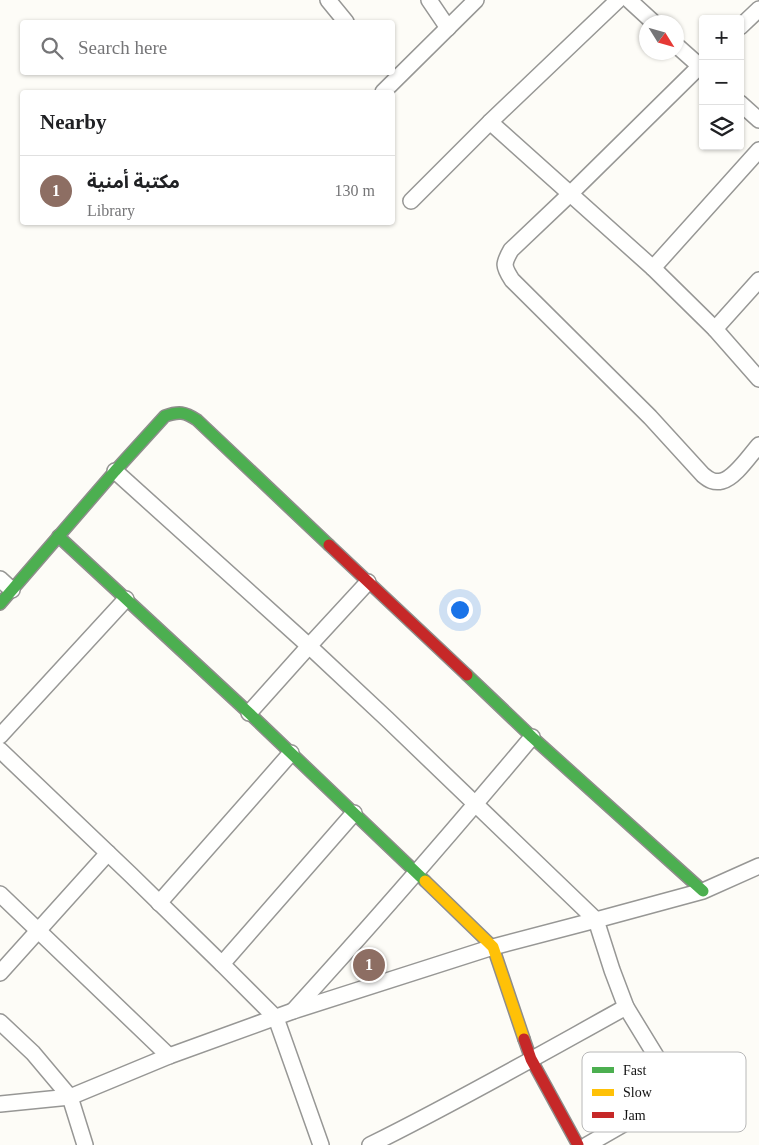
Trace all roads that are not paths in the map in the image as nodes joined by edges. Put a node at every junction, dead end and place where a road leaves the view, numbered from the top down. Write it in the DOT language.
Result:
graph roads {
  1 [pos="328,0"];
  2 [pos="429,0"];
  3 [pos="476,0"];
  4 [pos="618,0"];
  5 [pos="629,0"];
  6 [pos="759,9"];
  7 [pos="645,15"];
  8 [pos="344,20"];
  9 [pos="744,23"];
  10 [pos="448,28"];
  11 [pos="684,51"];
  12 [pos="699,64"];
  13 [pos="699,69"];
  14 [pos="395,75"];
  15 [pos="742,105"];
  16 [pos="759,120"];
  17 [pos="490,122"];
  18 [pos="759,150"];
  19 [pos="570,194"];
  20 [pos="411,201"];
  21 [pos="653,268"];
  22 [pos="759,280"];
  23 [pos="715,330"];
  24 [pos="759,379"];
  25 [pos="759,445"];
  26 [pos="115,471"];
  27 [pos="58,536"];
  28 [pos="0,579"];
  29 [pos="368,582"];
  30 [pos="12,590"];
  31 [pos="126,599"];
  32 [pos="0,604"];
  33 [pos="309,646"];
  34 [pos="249,713"];
  35 [pos="0,736"];
  36 [pos="532,737"];
  37 [pos="0,750"];
  38 [pos="291,753"];
  39 [pos="476,804"];
  40 [pos="354,813"];
  41 [pos="108,854"];
  42 [pos="759,866"];
  43 [pos="416,873"];
  44 [pos="703,891"];
  45 [pos="0,894"];
  46 [pos="159,903"];
  47 [pos="596,920"];
  48 [pos="38,931"];
  49 [pos="494,947"];
  50 [pos="222,964"];
  51 [pos="0,973"];
  52 [pos="626,1007"];
  53 [pos="293,1011"];
  54 [pos="276,1018"];
  55 [pos="0,1022"];
  56 [pos="654,1052"];
  57 [pos="169,1056"];
  58 [pos="531,1059"];
  59 [pos="70,1096"];
  60 [pos="0,1104"];
  61 [pos="610,1132"];
  62 [pos="84,1145"];
  63 [pos="321,1145"];
  64 [pos="370,1145"];
  65 [pos="578,1145"];
  66 [pos="588,1145"];
  1 -- 8 [label="street"];
  2 -- 10 [label="street"];
  3 -- 10 [label="street"];
  4 -- 17 [label="street"];
  5 -- 7 [label="street"];
  6 -- 9 [label="street"];
  10 -- 14 [label="street"];
  11 -- 12 [label="street"];
  13 -- 19 [label="street"];
  15 -- 16 [label="street"];
  17 -- 19 [label="street"];
  17 -- 20 [label="street"];
  18 -- 21 [label="street"];
  19 -- 21 [label="street"];
  19 -- 25 [label="street"];
  21 -- 23 [label="street"];
  22 -- 23 [label="street"];
  23 -- 24 [label="street"];
  26 -- 27 [label="street"];
  26 -- 29 [label="street"];
  26 -- 33 [label="street"];
  27 -- 30 [label="street"];
  27 -- 31 [label="street"];
  28 -- 30 [label="street"];
  29 -- 33 [label="street"];
  29 -- 36 [label="street"];
  30 -- 32 [label="street"];
  31 -- 34 [label="street"];
  31 -- 35 [label="street"];
  33 -- 34 [label="street"];
  33 -- 39 [label="street"];
  34 -- 38 [label="street"];
  36 -- 39 [label="street"];
  36 -- 44 [label="street"];
  37 -- 41 [label="street"];
  38 -- 40 [label="street"];
  38 -- 46 [label="street"];
  39 -- 43 [label="street"];
  39 -- 47 [label="street"];
  40 -- 43 [label="street"];
  40 -- 50 [label="street"];
  41 -- 46 [label="street"];
  41 -- 48 [label="street"];
  42 -- 44 [label="street"];
  43 -- 49 [label="street"];
  43 -- 53 [label="street"];
  44 -- 47 [label="street"];
  45 -- 48 [label="street"];
  46 -- 50 [label="street"];
  47 -- 49 [label="street"];
  47 -- 52 [label="street"];
  48 -- 51 [label="street"];
  48 -- 57 [label="street"];
  49 -- 53 [label="street"];
  49 -- 58 [label="street"];
  50 -- 54 [label="street"];
  52 -- 56 [label="street"];
  52 -- 58 [label="street"];
  53 -- 54 [label="street"];
  54 -- 57 [label="street"];
  54 -- 63 [label="street"];
  55 -- 59 [label="street"];
  57 -- 59 [label="street"];
  58 -- 64 [label="street"];
  58 -- 65 [label="street"];
  59 -- 60 [label="street"];
  59 -- 62 [label="street"];
  61 -- 66 [label="street"];
}
